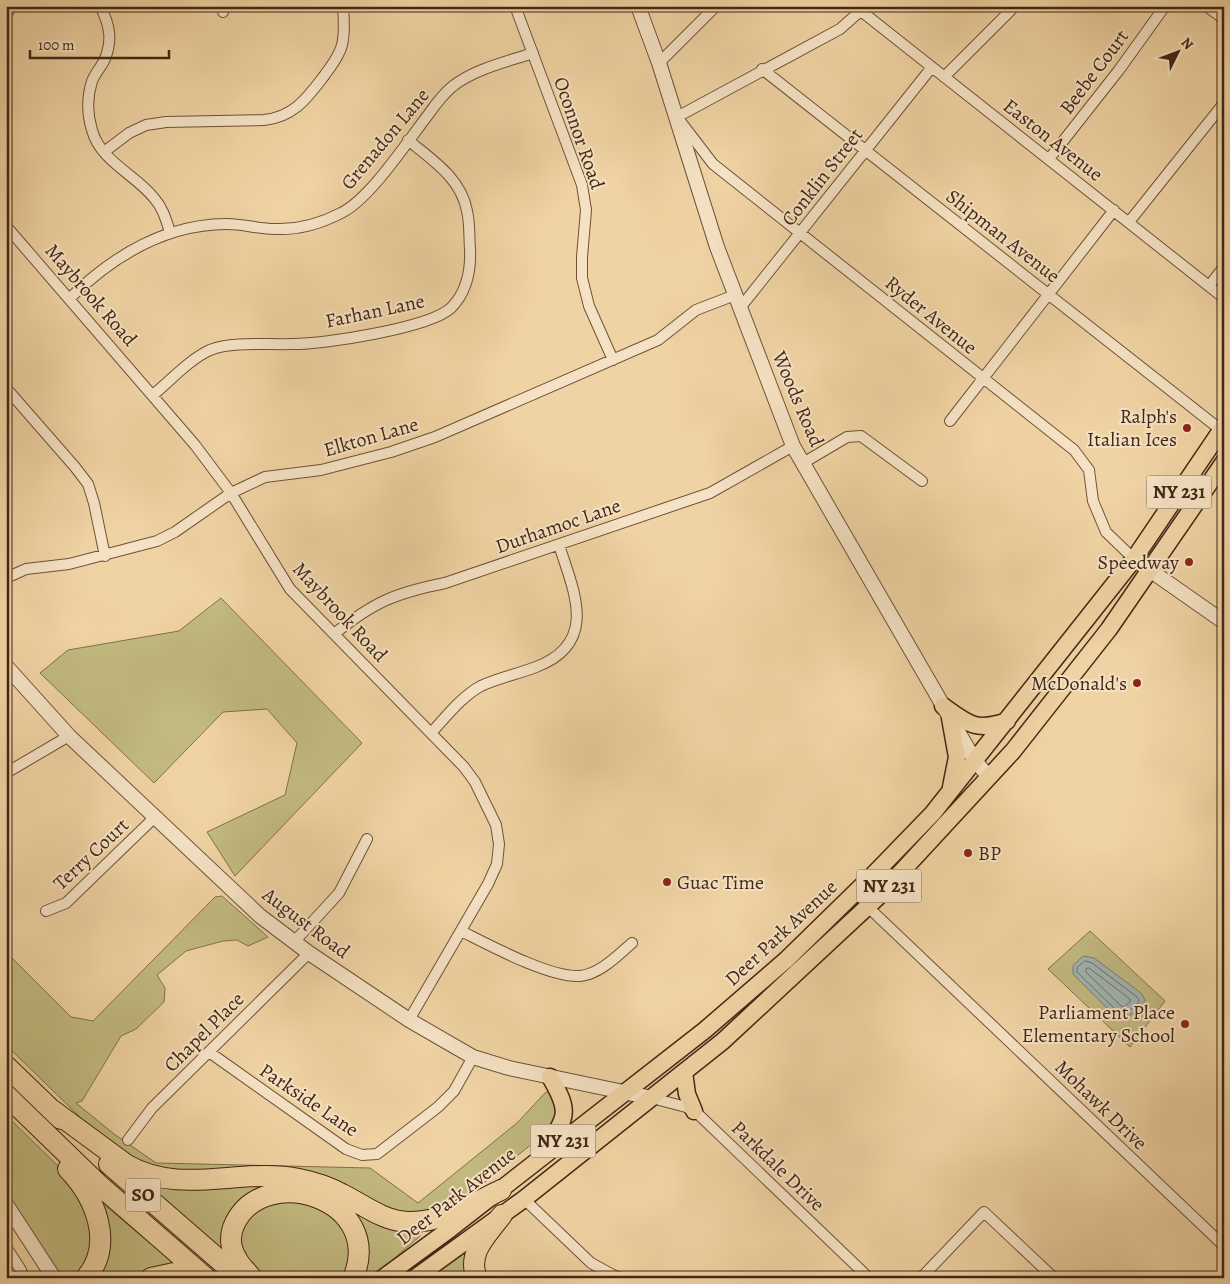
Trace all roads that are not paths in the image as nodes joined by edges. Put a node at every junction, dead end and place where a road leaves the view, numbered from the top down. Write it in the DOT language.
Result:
graph roads {
  1 [pos="12,6"];
  2 [pos="100,6"];
  3 [pos="343,6"];
  4 [pos="514,6"];
  5 [pos="638,6"];
  6 [pos="716,6"];
  7 [pos="1015,6"];
  8 [pos="1165,6"];
  9 [pos="1206,6"];
  10 [pos="863,9"];
  11 [pos="6,16"];
  12 [pos="1224,19"];
  13 [pos="533,53"];
  14 [pos="659,63"];
  15 [pos="932,67"];
  16 [pos="762,69"];
  17 [pos="944,77"];
  18 [pos="1224,103"];
  19 [pos="677,117"];
  20 [pos="408,140"];
  21 [pos="865,150"];
  22 [pos="104,152"];
  23 [pos="1049,159"];
  24 [pos="1114,210"];
  25 [pos="1129,222"];
  26 [pos="6,226"];
  27 [pos="170,232"];
  28 [pos="800,233"];
  29 [pos="1224,267"];
  30 [pos="1209,286"];
  31 [pos="1048,294"];
  32 [pos="735,295"];
  33 [pos="70,298"];
  34 [pos="1224,298"];
  35 [pos="740,308"];
  36 [pos="613,360"];
  37 [pos="982,378"];
  38 [pos="6,388"];
  39 [pos="154,394"];
  40 [pos="950,421"];
  41 [pos="1222,428"];
  42 [pos="793,446"];
  43 [pos="1224,462"];
  44 [pos="803,463"];
  45 [pos="922,481"];
  46 [pos="231,493"];
  47 [pos="559,544"];
  48 [pos="105,556"];
  49 [pos="1134,559"];
  50 [pos="1150,571"];
  51 [pos="6,578"];
  52 [pos="1224,622"];
  53 [pos="334,634"];
  54 [pos="6,666"];
  55 [pos="946,712"];
  56 [pos="1007,721"];
  57 [pos="431,733"];
  58 [pos="69,736"];
  59 [pos="975,761"];
  60 [pos="6,773"];
  61 [pos="989,776"];
  62 [pos="948,795"];
  63 [pos="156,817"];
  64 [pos="366,839"];
  65 [pos="868,907"];
  66 [pos="46,912"];
  67 [pos="461,931"];
  68 [pos="294,942"];
  69 [pos="632,943"];
  70 [pos="309,953"];
  71 [pos="409,1020"];
  72 [pos="209,1052"];
  73 [pos="473,1057"];
  74 [pos="6,1066"];
  75 [pos="684,1072"];
  76 [pos="550,1077"];
  77 [pos="626,1092"];
  78 [pos="6,1095"];
  79 [pos="652,1098"];
  80 [pos="51,1109"];
  81 [pos="694,1111"];
  82 [pos="25,1114"];
  83 [pos="128,1140"];
  84 [pos="528,1168"];
  85 [pos="501,1190"];
  86 [pos="524,1199"];
  87 [pos="6,1204"];
  88 [pos="502,1216"];
  89 [pos="1224,1246"];
  90 [pos="6,1247"];
  91 [pos="590,1263"];
  92 [pos="612,1276"];
  93 [pos="23,1278"];
  94 [pos="54,1278"];
  95 [pos="86,1278"];
  96 [pos="151,1278"];
  97 [pos="189,1278"];
  98 [pos="206,1278"];
  99 [pos="240,1278"];
  100 [pos="252,1278"];
  101 [pos="352,1278"];
  102 [pos="383,1278"];
  103 [pos="415,1278"];
  104 [pos="477,1278"];
  105 [pos="598,1278"];
  106 [pos="651,1278"];
  107 [pos="666,1278"];
  108 [pos="869,1278"];
  109 [pos="921,1278"];
  110 [pos="1054,1278"];
  1 -- 11 [label="street"];
  2 -- 22 [label="street"];
  3 -- 22 [label="street"];
  4 -- 13 [label="street, Oconnor Road"];
  5 -- 14 [label="street, Woods Road"];
  6 -- 14 [label="street"];
  7 -- 17 [label="street"];
  8 -- 23 [label="street, Beebe Court"];
  9 -- 12 [label="street"];
  10 -- 15 [label="street, Easton Avenue"];
  10 -- 16 [label="street"];
  13 -- 20 [label="street, Grenadon Lane"];
  13 -- 36 [label="street, Oconnor Road"];
  14 -- 19 [label="street, Woods Road"];
  15 -- 17 [label="street, Easton Avenue"];
  15 -- 21 [label="street, Conklin Street"];
  16 -- 19 [label="street"];
  16 -- 21 [label="street, Shipman Avenue"];
  17 -- 23 [label="street, Easton Avenue"];
  18 -- 25 [label="street"];
  19 -- 28 [label="street, Ryder Avenue"];
  19 -- 32 [label="street, Woods Road"];
  20 -- 27 [label="street, Grenadon Lane"];
  20 -- 39 [label="street, Farhan Lane"];
  21 -- 28 [label="street, Conklin Street"];
  21 -- 31 [label="street, Shipman Avenue"];
  22 -- 27 [label="street"];
  23 -- 24 [label="street, Easton Avenue"];
  24 -- 25 [label="street, Easton Avenue"];
  24 -- 31 [label="street"];
  25 -- 30 [label="street, Easton Avenue"];
  26 -- 33 [label="street, Maybrook Road"];
  27 -- 33 [label="street, Grenadon Lane"];
  28 -- 35 [label="street, Conklin Street"];
  28 -- 37 [label="street, Ryder Avenue"];
  29 -- 30 [label="street"];
  30 -- 34 [label="street, Easton Avenue"];
  31 -- 37 [label="street"];
  31 -- 41 [label="street, Shipman Avenue"];
  32 -- 35 [label="street, Woods Road"];
  32 -- 36 [label="street, Elkton Lane"];
  33 -- 39 [label="street, Maybrook Road"];
  35 -- 42 [label="street, Woods Road"];
  36 -- 46 [label="street, Elkton Lane"];
  37 -- 40 [label="street"];
  37 -- 49 [label="street, Ryder Avenue"];
  38 -- 48 [label="street"];
  39 -- 46 [label="street, Maybrook Road"];
  41 -- 49 [label="main road, Deer Park Avenue / NY 231"];
  42 -- 44 [label="street, Woods Road"];
  42 -- 47 [label="street, Durhamoc Lane"];
  43 -- 50 [label="main road, Deer Park Avenue / NY 231"];
  44 -- 45 [label="street"];
  44 -- 55 [label="street, Woods Road"];
  46 -- 48 [label="street, Elkton Lane"];
  46 -- 53 [label="street, Maybrook Road"];
  47 -- 53 [label="street, Durhamoc Lane"];
  47 -- 57 [label="street"];
  48 -- 51 [label="street, Elkton Lane"];
  49 -- 50 [label="street"];
  49 -- 56 [label="main road, Deer Park Avenue / NY 231"];
  50 -- 52 [label="street"];
  50 -- 61 [label="main road, Deer Park Avenue / NY 231"];
  53 -- 57 [label="street, Maybrook Road"];
  54 -- 58 [label="street, August Road"];
  55 -- 56 [label="main road"];
  55 -- 59 [label="street, Woods Road"];
  55 -- 62 [label="main road"];
  56 -- 59 [label="main road, Deer Park Avenue / NY 231"];
  57 -- 67 [label="street, Maybrook Road"];
  58 -- 60 [label="street"];
  58 -- 63 [label="street, August Road"];
  59 -- 61 [label="street, Woods Road"];
  59 -- 62 [label="main road, Deer Park Avenue / NY 231"];
  61 -- 65 [label="main road, Deer Park Avenue / NY 231"];
  62 -- 77 [label="main road, Deer Park Avenue / NY 231"];
  63 -- 66 [label="street, Terry Court"];
  63 -- 68 [label="street, August Road"];
  64 -- 68 [label="street"];
  65 -- 75 [label="main road, Deer Park Avenue / NY 231"];
  65 -- 89 [label="street, Mohawk Drive"];
  67 -- 69 [label="street"];
  67 -- 71 [label="street, Maybrook Road"];
  68 -- 70 [label="street, August Road"];
  70 -- 71 [label="street, August Road"];
  70 -- 72 [label="street, Chapel Place"];
  71 -- 73 [label="street, August Road"];
  72 -- 73 [label="street, Parkside Lane"];
  72 -- 83 [label="street, Chapel Place"];
  73 -- 76 [label="street, August Road"];
  74 -- 80 [label="highway, SO"];
  75 -- 79 [label="main road, Deer Park Avenue / NY 231"];
  75 -- 81 [label="main road"];
  76 -- 77 [label="street, August Road"];
  76 -- 84 [label="main road"];
  77 -- 79 [label="street, August Road"];
  77 -- 84 [label="main road, Deer Park Avenue / NY 231"];
  78 -- 82 [label="highway, SO"];
  79 -- 81 [label="street, Parkdale Drive"];
  79 -- 86 [label="main road, Deer Park Avenue / NY 231"];
  80 -- 85 [label="highway"];
  80 -- 99 [label="highway, SO"];
  81 -- 108 [label="street, Parkdale Drive"];
  82 -- 95 [label="highway"];
  82 -- 98 [label="highway, SO"];
  84 -- 85 [label="main road, Deer Park Avenue / NY 231"];
  85 -- 102 [label="main road, Deer Park Avenue / NY 231"];
  86 -- 88 [label="main road, Deer Park Avenue / NY 231"];
  86 -- 91 [label="street"];
  87 -- 94 [label="street"];
  88 -- 103 [label="main road, Deer Park Avenue / NY 231"];
  88 -- 104 [label="highway"];
  90 -- 93 [label="street"];
  91 -- 92 [label="street"];
  91 -- 105 [label="street"];
  96 -- 97 [label="highway"];
  100 -- 101 [label="highway"];
  106 -- 107 [label="street"];
  109 -- 110 [label="street"];
}
